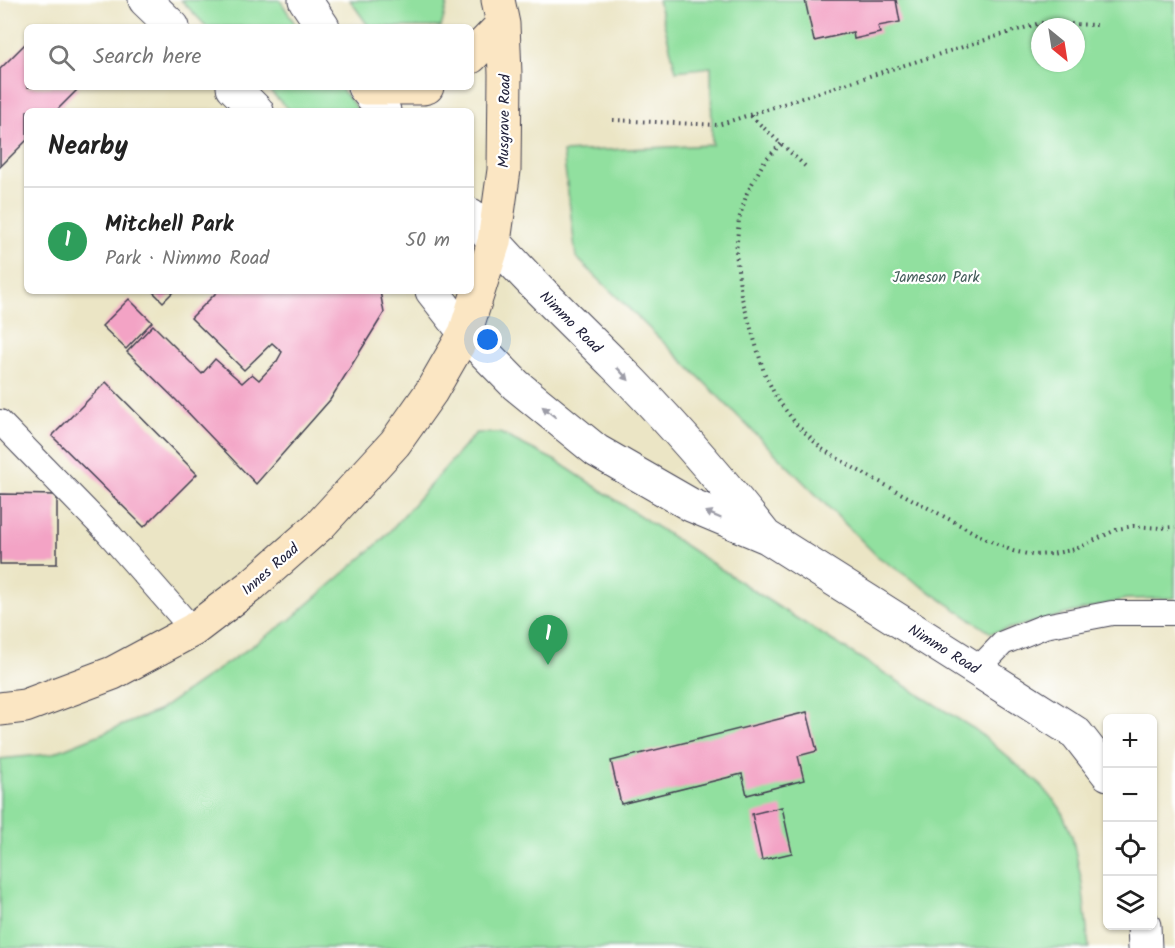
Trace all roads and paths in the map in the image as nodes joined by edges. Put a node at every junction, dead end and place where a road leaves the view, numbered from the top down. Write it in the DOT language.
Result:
graph roads {
  1 [pos="145,0"];
  2 [pos="305,0"];
  3 [pos="501,12"];
  4 [pos="169,24"];
  5 [pos="322,24"];
  6 [pos="1098,25"];
  7 [pos="474,52"];
  8 [pos="236,90"];
  9 [pos="408,90"];
  10 [pos="371,95"];
  11 [pos="254,108"];
  12 [pos="751,116"];
  13 [pos="613,120"];
  14 [pos="781,144"];
  15 [pos="805,166"];
  16 [pos="474,219"];
  17 [pos="494,242"];
  18 [pos="434,294"];
  19 [pos="465,333"];
  20 [pos="0,422"];
  21 [pos="1175,527"];
  22 [pos="767,537"];
  23 [pos="1175,613"];
  24 [pos="193,630"];
  25 [pos="977,670"];
  26 [pos="0,710"];
  27 [pos="1103,769"];
  28 [pos="1144,930"];
  29 [pos="1145,948"];
  1 -- 4 [label="street"];
  2 -- 5 [label="street"];
  3 -- 7 [label="street"];
  3 -- 17 [label="street, Musgrave Road"];
  6 -- 12 [label="path"];
  8 -- 11 [label="street"];
  9 -- 10 [label="street"];
  12 -- 13 [label="path"];
  12 -- 14 [label="path"];
  14 -- 15 [label="path"];
  14 -- 21 [label="path"];
  16 -- 17 [label="street, Nimmo Road"];
  17 -- 19 [label="street, Musgrave Road"];
  17 -- 22 [label="street, Nimmo Road, one-way"];
  18 -- 19 [label="street, Nimmo Road"];
  22 -- 19 [label="street, Nimmo Road, one-way"];
  19 -- 24 [label="street, Innes Road"];
  20 -- 24 [label="lane"];
  22 -- 25 [label="street, Nimmo Road"];
  23 -- 25 [label="lane"];
  24 -- 26 [label="street, Innes Road"];
  25 -- 27 [label="street, Nimmo Road"];
  28 -- 29 [label="street"];
}
